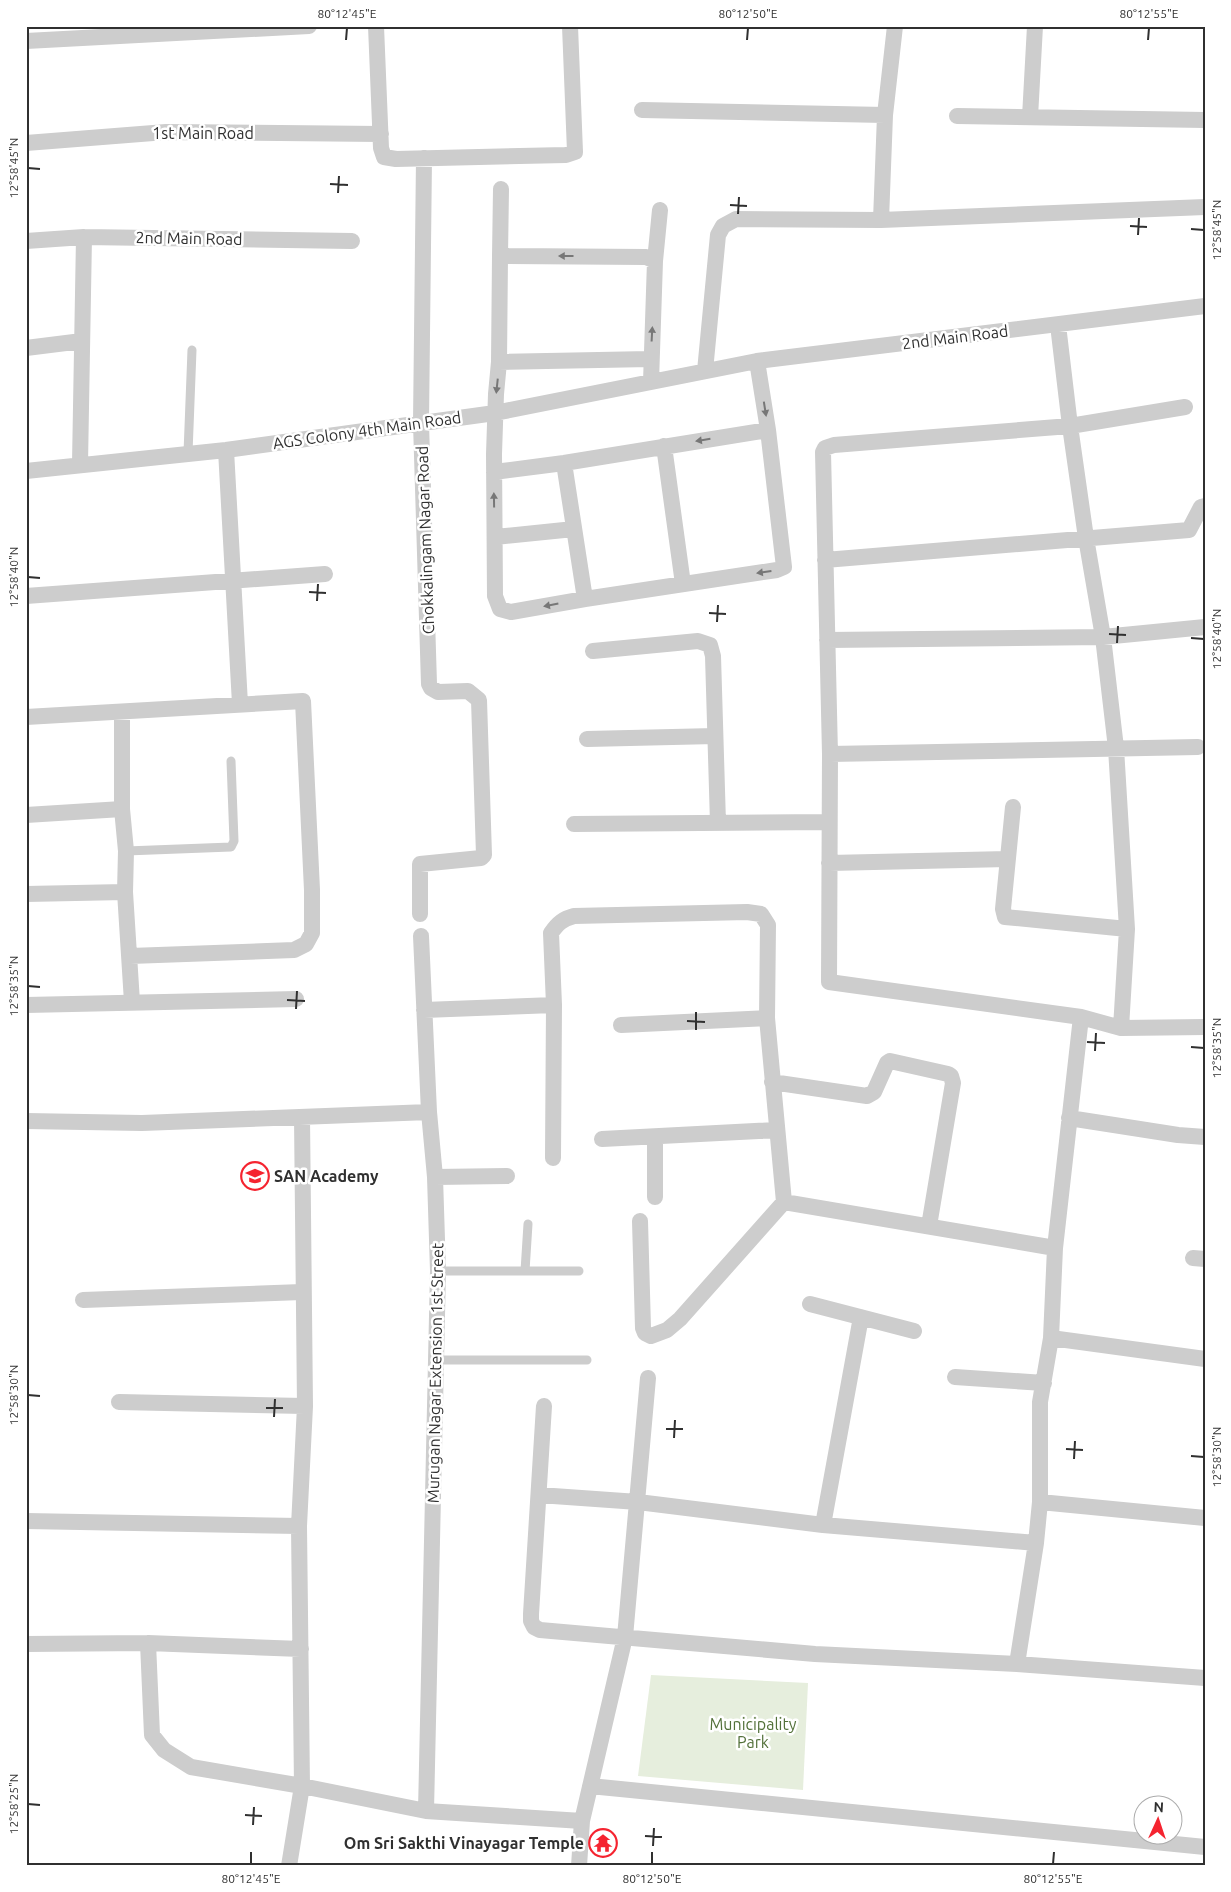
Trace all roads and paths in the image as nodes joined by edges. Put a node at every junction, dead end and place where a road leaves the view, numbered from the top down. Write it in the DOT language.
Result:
graph roads {
  1 [pos="309,26"];
  2 [pos="376,26"];
  3 [pos="570,26"];
  4 [pos="895,26"];
  5 [pos="1036,26"];
  6 [pos="26,41"];
  7 [pos="642,110"];
  8 [pos="885,115"];
  9 [pos="957,116"];
  10 [pos="1030,117"];
  11 [pos="1205,120"];
  12 [pos="381,134"];
  13 [pos="26,143"];
  14 [pos="424,158"];
  15 [pos="502,189"];
  16 [pos="1205,207"];
  17 [pos="660,210"];
  18 [pos="881,220"];
  19 [pos="84,237"];
  20 [pos="26,241"];
  21 [pos="352,241"];
  22 [pos="500,256"];
  23 [pos="655,260"];
  24 [pos="1205,306"];
  25 [pos="1058,325"];
  26 [pos="82,341"];
  27 [pos="26,348"];
  28 [pos="192,350"];
  29 [pos="650,359"];
  30 [pos="758,361"];
  31 [pos="499,362"];
  32 [pos="705,371"];
  33 [pos="651,382"];
  34 [pos="1185,407"];
  35 [pos="495,413"];
  36 [pos="421,423"];
  37 [pos="1070,426"];
  38 [pos="768,430"];
  39 [pos="664,446"];
  40 [pos="226,450"];
  41 [pos="188,453"];
  42 [pos="564,463"];
  43 [pos="80,464"];
  44 [pos="26,471"];
  45 [pos="494,472"];
  46 [pos="1205,506"];
  47 [pos="574,529"];
  48 [pos="495,538"];
  49 [pos="1086,538"];
  50 [pos="825,560"];
  51 [pos="325,574"];
  52 [pos="233,580"];
  53 [pos="683,584"];
  54 [pos="26,596"];
  55 [pos="585,599"];
  56 [pos="1205,627"];
  57 [pos="1102,637"];
  58 [pos="827,640"];
  59 [pos="593,651"];
  60 [pos="240,704"];
  61 [pos="122,712"];
  62 [pos="26,717"];
  63 [pos="715,736"];
  64 [pos="587,739"];
  65 [pos="1198,747"];
  66 [pos="1116,748"];
  67 [pos="830,754"];
  68 [pos="231,761"];
  69 [pos="122,808"];
  70 [pos="1013,808"];
  71 [pos="26,815"];
  72 [pos="830,822"];
  73 [pos="718,823"];
  74 [pos="574,824"];
  75 [pos="126,851"];
  76 [pos="1008,859"];
  77 [pos="828,863"];
  78 [pos="125,892"];
  79 [pos="26,894"];
  80 [pos="420,914"];
  81 [pos="1127,929"];
  82 [pos="421,936"];
  83 [pos="130,956"];
  84 [pos="296,999"];
  85 [pos="132,1002"];
  86 [pos="26,1005"];
  87 [pos="554,1006"];
  88 [pos="424,1010"];
  89 [pos="1081,1017"];
  90 [pos="767,1018"];
  91 [pos="621,1024"];
  92 [pos="1205,1027"];
  93 [pos="1121,1028"];
  94 [pos="772,1082"];
  95 [pos="428,1112"];
  96 [pos="302,1117"];
  97 [pos="1069,1118"];
  98 [pos="26,1121"];
  99 [pos="776,1130"];
  100 [pos="655,1137"];
  101 [pos="1205,1137"];
  102 [pos="602,1139"];
  103 [pos="554,1158"];
  104 [pos="507,1176"];
  105 [pos="435,1177"];
  106 [pos="655,1196"];
  107 [pos="784,1202"];
  108 [pos="640,1221"];
  109 [pos="528,1224"];
  110 [pos="929,1226"];
  111 [pos="1055,1248"];
  112 [pos="438,1271"];
  113 [pos="525,1271"];
  114 [pos="579,1271"];
  115 [pos="302,1292"];
  116 [pos="83,1300"];
  117 [pos="810,1304"];
  118 [pos="861,1317"];
  119 [pos="914,1330"];
  120 [pos="1051,1338"];
  121 [pos="1205,1358"];
  122 [pos="437,1360"];
  123 [pos="587,1360"];
  124 [pos="955,1377"];
  125 [pos="648,1378"];
  126 [pos="1044,1383"];
  127 [pos="119,1402"];
  128 [pos="304,1406"];
  129 [pos="544,1406"];
  130 [pos="539,1495"];
  131 [pos="638,1502"];
  132 [pos="1040,1502"];
  133 [pos="1205,1518"];
  134 [pos="26,1520"];
  135 [pos="823,1525"];
  136 [pos="299,1526"];
  137 [pos="1036,1543"];
  138 [pos="625,1637"];
  139 [pos="148,1643"];
  140 [pos="26,1644"];
  141 [pos="301,1649"];
  142 [pos="1017,1664"];
  143 [pos="1205,1678"];
  144 [pos="302,1786"];
  145 [pos="590,1786"];
  146 [pos="426,1811"];
  147 [pos="582,1821"];
  148 [pos="1205,1847"];
  149 [pos="289,1866"];
  150 [pos="579,1866"];
  1 -- 6 [label="street"];
  2 -- 12 [label="street"];
  3 -- 14 [label="street"];
  4 -- 8 [label="street"];
  5 -- 10 [label="street"];
  7 -- 8 [label="street"];
  8 -- 18 [label="street"];
  9 -- 10 [label="street"];
  10 -- 11 [label="street"];
  12 -- 13 [label="street, 1st Main Road"];
  12 -- 14 [label="street"];
  14 -- 36 [label="street, Chokkalingam Nagar Road"];
  15 -- 22 [label="street"];
  16 -- 18 [label="street"];
  17 -- 23 [label="street"];
  18 -- 32 [label="street"];
  19 -- 20 [label="street, 2nd Main Road"];
  19 -- 21 [label="street, 2nd Main Road"];
  19 -- 26 [label="street"];
  23 -- 22 [label="street, one-way"];
  22 -- 31 [label="street"];
  29 -- 23 [label="street, one-way"];
  24 -- 25 [label="street, 2nd Main Road"];
  25 -- 30 [label="street, 2nd Main Road"];
  25 -- 37 [label="street"];
  26 -- 27 [label="street"];
  26 -- 43 [label="street"];
  28 -- 41 [label="lane"];
  29 -- 31 [label="street"];
  29 -- 33 [label="street"];
  30 -- 32 [label="street, 2nd Main Road"];
  30 -- 38 [label="street, one-way"];
  31 -- 35 [label="street, one-way"];
  32 -- 33 [label="street, AGS Colony 4th Main Road"];
  33 -- 35 [label="street, AGS Colony 4th Main Road"];
  34 -- 37 [label="street"];
  35 -- 36 [label="street, AGS Colony 4th Main Road"];
  35 -- 45 [label="street"];
  36 -- 40 [label="street, AGS Colony 4th Main Road"];
  36 -- 80 [label="street, Chokkalingam Nagar Road"];
  37 -- 49 [label="street"];
  37 -- 50 [label="street"];
  38 -- 39 [label="street, one-way"];
  38 -- 53 [label="street, one-way"];
  39 -- 42 [label="street"];
  39 -- 53 [label="street"];
  40 -- 41 [label="street, AGS Colony 4th Main Road"];
  40 -- 52 [label="street"];
  41 -- 43 [label="street, AGS Colony 4th Main Road"];
  42 -- 45 [label="street"];
  42 -- 47 [label="street"];
  43 -- 44 [label="street, AGS Colony 4th Main Road"];
  48 -- 45 [label="street, one-way"];
  46 -- 49 [label="street"];
  47 -- 48 [label="street"];
  47 -- 55 [label="street"];
  55 -- 48 [label="street, one-way"];
  49 -- 50 [label="street"];
  49 -- 57 [label="street"];
  50 -- 58 [label="street"];
  51 -- 52 [label="street"];
  52 -- 54 [label="street"];
  52 -- 60 [label="street"];
  53 -- 55 [label="street"];
  56 -- 57 [label="street"];
  57 -- 58 [label="street"];
  57 -- 66 [label="street"];
  58 -- 67 [label="street"];
  59 -- 63 [label="street"];
  60 -- 61 [label="street"];
  60 -- 83 [label="street"];
  61 -- 62 [label="street"];
  61 -- 69 [label="street"];
  63 -- 64 [label="street"];
  63 -- 73 [label="street"];
  65 -- 66 [label="street"];
  66 -- 67 [label="street"];
  66 -- 81 [label="street"];
  67 -- 72 [label="street"];
  68 -- 75 [label="lane"];
  69 -- 71 [label="street"];
  69 -- 75 [label="street"];
  70 -- 76 [label="street"];
  72 -- 73 [label="street"];
  72 -- 77 [label="street"];
  73 -- 74 [label="street"];
  75 -- 78 [label="street"];
  76 -- 77 [label="street"];
  76 -- 81 [label="street"];
  77 -- 89 [label="street"];
  78 -- 79 [label="street"];
  78 -- 83 [label="street"];
  81 -- 93 [label="street"];
  82 -- 88 [label="street, Murugan Nagar Extension 1st Street"];
  83 -- 85 [label="street"];
  84 -- 85 [label="street"];
  85 -- 86 [label="street"];
  87 -- 88 [label="street"];
  87 -- 90 [label="street"];
  87 -- 103 [label="street"];
  88 -- 95 [label="street, Murugan Nagar Extension 1st Street"];
  89 -- 93 [label="street"];
  89 -- 97 [label="street"];
  90 -- 91 [label="street"];
  90 -- 94 [label="street"];
  92 -- 93 [label="street"];
  94 -- 99 [label="street"];
  94 -- 110 [label="street"];
  95 -- 96 [label="street"];
  95 -- 105 [label="street, Murugan Nagar Extension 1st Street"];
  96 -- 98 [label="street"];
  96 -- 115 [label="street"];
  97 -- 101 [label="street"];
  97 -- 111 [label="street"];
  99 -- 100 [label="street"];
  99 -- 107 [label="street"];
  100 -- 102 [label="street"];
  100 -- 106 [label="street"];
  104 -- 105 [label="street"];
  105 -- 112 [label="street, Murugan Nagar Extension 1st Street"];
  107 -- 108 [label="street"];
  107 -- 110 [label="street"];
  109 -- 113 [label="lane"];
  110 -- 111 [label="street"];
  111 -- 120 [label="street"];
  112 -- 113 [label="lane"];
  112 -- 122 [label="street, Murugan Nagar Extension 1st Street"];
  113 -- 114 [label="lane"];
  115 -- 116 [label="street"];
  115 -- 128 [label="street"];
  117 -- 118 [label="street"];
  118 -- 119 [label="street"];
  118 -- 135 [label="street"];
  120 -- 121 [label="street"];
  120 -- 126 [label="street"];
  122 -- 123 [label="lane"];
  122 -- 146 [label="street, Murugan Nagar Extension 1st Street"];
  124 -- 126 [label="street"];
  125 -- 131 [label="street"];
  126 -- 132 [label="street"];
  127 -- 128 [label="street"];
  128 -- 136 [label="street"];
  129 -- 130 [label="street"];
  130 -- 131 [label="street"];
  130 -- 138 [label="street"];
  131 -- 135 [label="street"];
  131 -- 138 [label="street"];
  132 -- 133 [label="street"];
  132 -- 137 [label="street"];
  134 -- 136 [label="street"];
  135 -- 137 [label="street"];
  136 -- 141 [label="street"];
  137 -- 142 [label="street"];
  138 -- 142 [label="street"];
  138 -- 145 [label="street"];
  139 -- 140 [label="street"];
  139 -- 141 [label="street"];
  139 -- 144 [label="street"];
  141 -- 144 [label="street"];
  142 -- 143 [label="street"];
  144 -- 146 [label="street"];
  144 -- 149 [label="street"];
  145 -- 147 [label="street"];
  145 -- 148 [label="street"];
  146 -- 147 [label="street"];
  147 -- 150 [label="street"];
}
